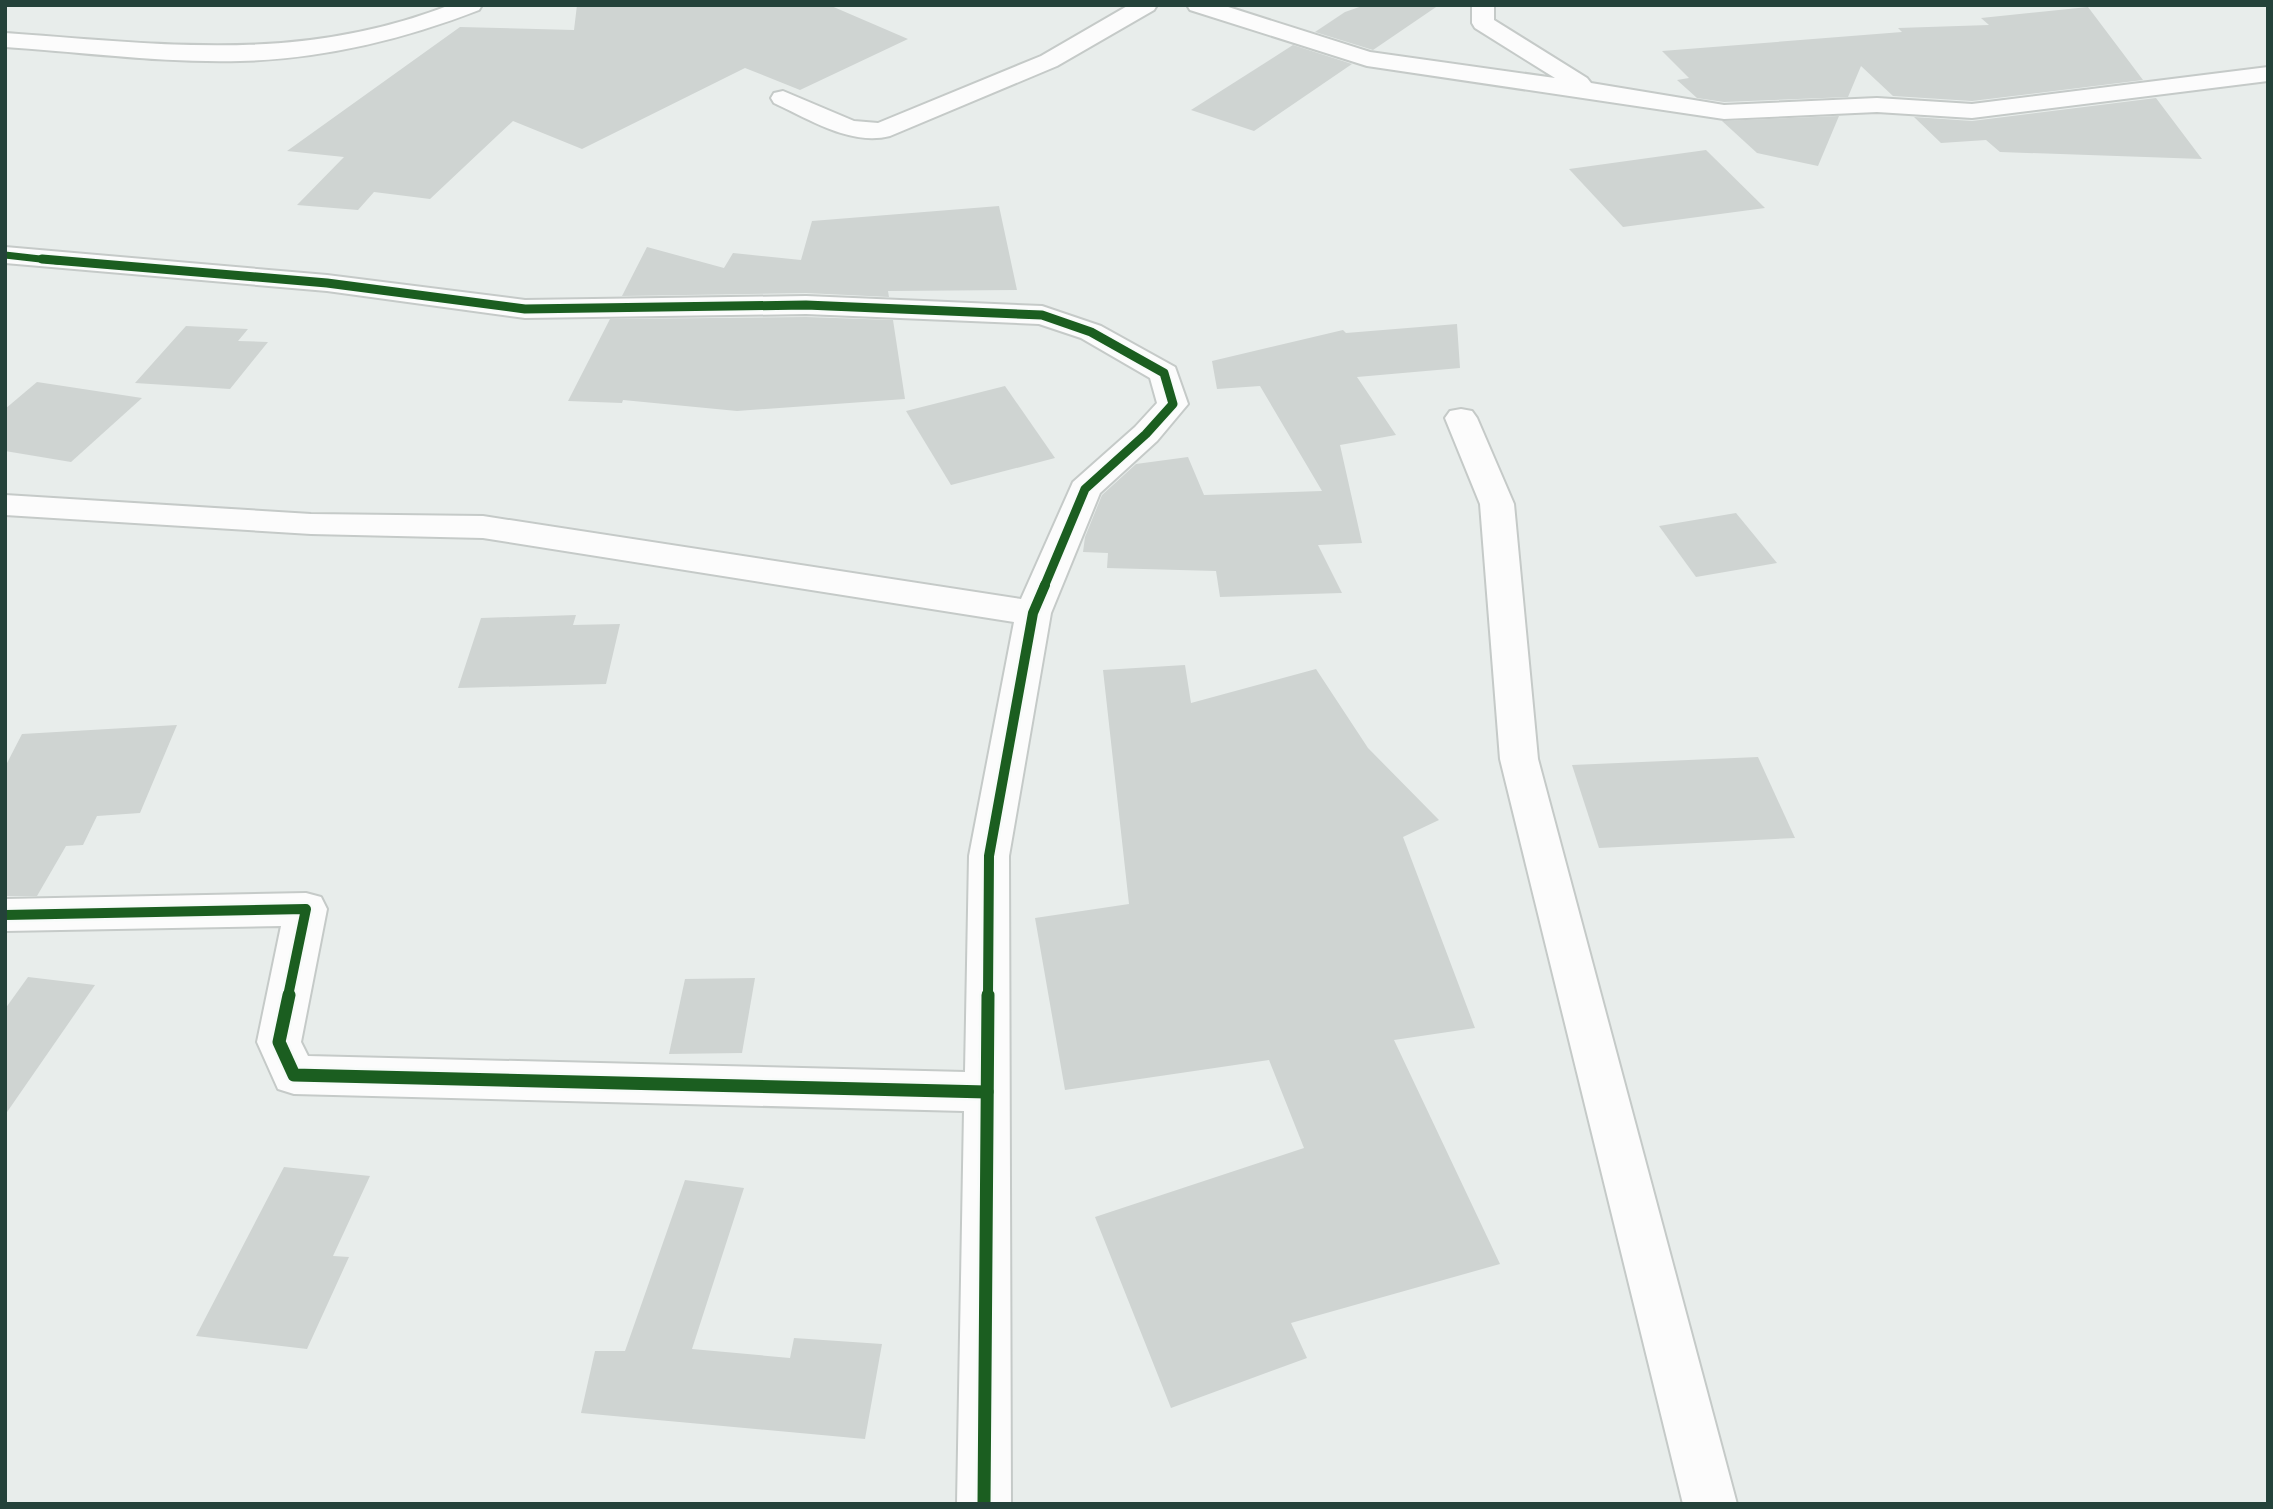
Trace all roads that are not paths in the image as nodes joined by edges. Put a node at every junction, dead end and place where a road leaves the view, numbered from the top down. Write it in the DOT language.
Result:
graph roads {
  1 [pos="471,5"];
  2 [pos="1146,5"];
  3 [pos="1198,5"];
  4 [pos="1483,5"];
  5 [pos="5,40"];
  6 [pos="2268,74"];
  7 [pos="1589,90"];
  8 [pos="783,98"];
  9 [pos="5,255"];
  10 [pos="85,264"];
  11 [pos="5,268"];
  12 [pos="1461,418"];
  13 [pos="5,505"];
  14 [pos="1033,613"];
  15 [pos="5,915"];
  16 [pos="987,1092"];
  17 [pos="984,1504"];
  18 [pos="1710,1504"];
  1 -- 5 [label="street"];
  2 -- 8 [label="street"];
  3 -- 7 [label="street"];
  4 -- 7 [label="street"];
  6 -- 7 [label="street"];
  9 -- 10 [label="street"];
  10 -- 11 [label="street"];
  10 -- 14 [label="street"];
  12 -- 18 [label="street"];
  13 -- 14 [label="street"];
  14 -- 16 [label="street"];
  15 -- 16 [label="street"];
  16 -- 17 [label="street"];
}
